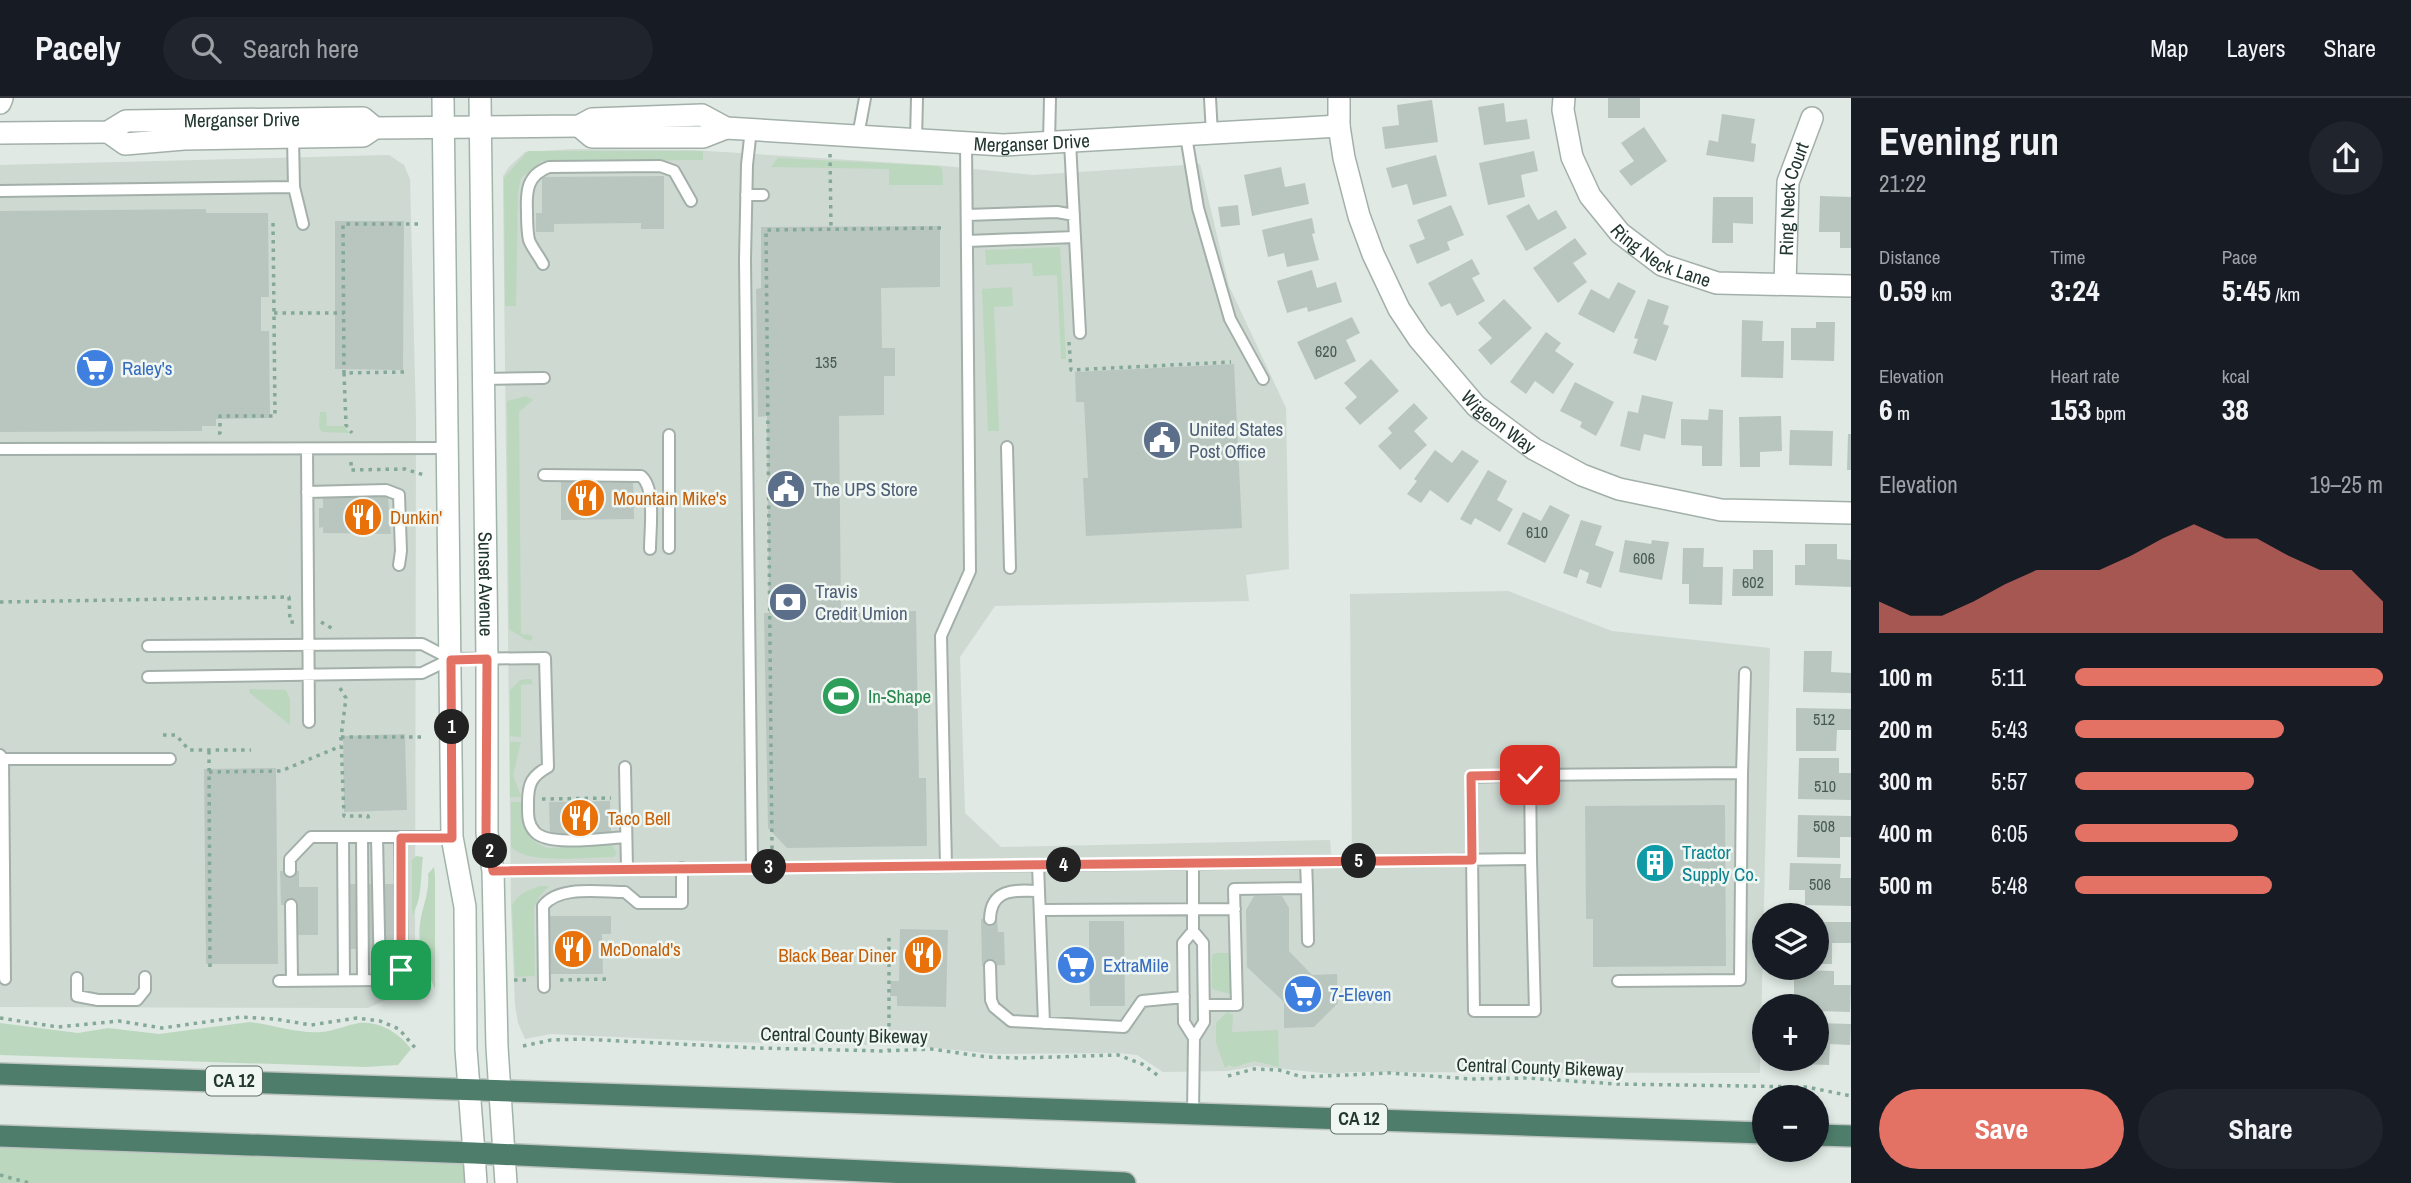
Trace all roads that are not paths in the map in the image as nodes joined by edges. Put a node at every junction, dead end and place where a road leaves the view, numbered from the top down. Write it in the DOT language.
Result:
graph roads {
  1 [pos="443,98"];
  2 [pos="480,98"];
  3 [pos="865,98"];
  4 [pos="917,98"];
  5 [pos="1050,98"];
  6 [pos="1210,98"];
  7 [pos="1339,98"];
  8 [pos="1564,98"];
  9 [pos="1812,118"];
  10 [pos="1339,126"];
  11 [pos="480,127"];
  12 [pos="375,128"];
  13 [pos="443,128"];
  14 [pos="751,130"];
  15 [pos="108,132"];
  16 [pos="0,133"];
  17 [pos="1212,134"];
  18 [pos="858,136"];
  19 [pos="1186,136"];
  20 [pos="293,138"];
  21 [pos="916,140"];
  22 [pos="1060,142"];
  23 [pos="966,144"];
  24 [pos="294,187"];
  25 [pos="0,191"];
  26 [pos="746,195"];
  27 [pos="763,195"];
  28 [pos="691,201"];
  29 [pos="967,215"];
  30 [pos="1074,215"];
  31 [pos="303,223"];
  32 [pos="1075,237"];
  33 [pos="967,241"];
  34 [pos="543,264"];
  35 [pos="1785,284"];
  36 [pos="1851,286"];
  37 [pos="1074,332"];
  38 [pos="544,378"];
  39 [pos="482,379"];
  40 [pos="1263,379"];
  41 [pos="669,435"];
  42 [pos="1007,447"];
  43 [pos="448,448"];
  44 [pos="0,449"];
  45 [pos="307,449"];
  46 [pos="544,475"];
  47 [pos="307,492"];
  48 [pos="1851,513"];
  49 [pos="669,548"];
  50 [pos="650,549"];
  51 [pos="400,565"];
  52 [pos="1010,568"];
  53 [pos="308,644"];
  54 [pos="148,646"];
  55 [pos="487,659"];
  56 [pos="451,660"];
  57 [pos="1745,673"];
  58 [pos="308,674"];
  59 [pos="148,677"];
  60 [pos="309,722"];
  61 [pos="2,757"];
  62 [pos="170,759"];
  63 [pos="625,767"];
  64 [pos="1742,773"];
  65 [pos="1530,775"];
  66 [pos="626,836"];
  67 [pos="343,838"];
  68 [pos="362,838"];
  69 [pos="377,838"];
  70 [pos="401,838"];
  71 [pos="452,838"];
  72 [pos="1531,859"];
  73 [pos="1472,860"];
  74 [pos="1306,862"];
  75 [pos="1193,864"];
  76 [pos="1038,865"];
  77 [pos="946,866"];
  78 [pos="752,867"];
  79 [pos="682,868"];
  80 [pos="627,869"];
  81 [pos="290,871"];
  82 [pos="493,871"];
  83 [pos="1307,888"];
  84 [pos="1039,891"];
  85 [pos="291,905"];
  86 [pos="1235,909"];
  87 [pos="1040,910"];
  88 [pos="1193,910"];
  89 [pos="990,919"];
  90 [pos="1193,931"];
  91 [pos="1308,941"];
  92 [pos="990,966"];
  93 [pos="145,977"];
  94 [pos="77,978"];
  95 [pos="5,979"];
  96 [pos="292,980"];
  97 [pos="344,980"];
  98 [pos="363,980"];
  99 [pos="380,980"];
  100 [pos="279,981"];
  101 [pos="1618,981"];
  102 [pos="544,987"];
  103 [pos="1184,998"];
  104 [pos="1204,1005"];
  105 [pos="1044,1023"];
  106 [pos="1194,1038"];
  107 [pos="0,1074"];
  108 [pos="469,1088"];
  109 [pos="500,1090"];
  110 [pos="1193,1114"];
  111 [pos="1752,1133"];
  112 [pos="1829,1135"];
  113 [pos="0,1136"];
  114 [pos="1851,1136"];
  115 [pos="474,1153"];
  116 [pos="504,1154"];
  117 [pos="476,1183"];
  118 [pos="506,1183"];
  119 [pos="1125,1183"];
  1 -- 13 [label="street, Sunset Avenue"];
  2 -- 11 [label="street, Sunset Avenue"];
  3 -- 18 [label="lane"];
  4 -- 21 [label="lane"];
  5 -- 22 [label="lane"];
  6 -- 17 [label="lane"];
  7 -- 10 [label="street, Wigeon Way"];
  8 -- 35 [label="street, Ring Neck Lane"];
  9 -- 35 [label="street, Ring Neck Court"];
  10 -- 17 [label="street, Merganser Drive"];
  10 -- 48 [label="street, Wigeon Way"];
  11 -- 13 [label="street, Merganser Drive"];
  11 -- 14 [label="street, Merganser Drive"];
  11 -- 39 [label="street, Sunset Avenue"];
  12 -- 13 [label="street, Merganser Drive"];
  12 -- 15 [label="street, Merganser Drive"];
  12 -- 20 [label="street, Merganser Drive"];
  13 -- 43 [label="street, Sunset Avenue"];
  14 -- 18 [label="street, Merganser Drive"];
  14 -- 26 [label="lane"];
  15 -- 16 [label="street, Merganser Drive"];
  15 -- 20 [label="street, Merganser Drive"];
  17 -- 19 [label="street, Merganser Drive"];
  18 -- 21 [label="street, Merganser Drive"];
  19 -- 22 [label="street, Merganser Drive"];
  19 -- 40 [label="lane"];
  20 -- 24 [label="lane"];
  21 -- 23 [label="street, Merganser Drive"];
  22 -- 23 [label="street, Merganser Drive"];
  22 -- 30 [label="lane"];
  23 -- 29 [label="lane"];
  24 -- 25 [label="lane"];
  24 -- 31 [label="lane"];
  26 -- 27 [label="lane"];
  26 -- 78 [label="lane"];
  28 -- 34 [label="lane"];
  29 -- 30 [label="lane"];
  29 -- 33 [label="lane"];
  30 -- 32 [label="lane"];
  32 -- 33 [label="lane"];
  32 -- 37 [label="lane"];
  33 -- 77 [label="lane"];
  35 -- 36 [label="street, Ring Neck Lane"];
  38 -- 39 [label="lane"];
  39 -- 55 [label="street, Sunset Avenue"];
  41 -- 49 [label="lane"];
  42 -- 52 [label="lane"];
  43 -- 45 [label="lane"];
  43 -- 56 [label="street, Sunset Avenue"];
  44 -- 45 [label="lane"];
  45 -- 47 [label="lane"];
  46 -- 50 [label="lane"];
  47 -- 51 [label="lane"];
  47 -- 53 [label="lane"];
  53 -- 54 [label="lane"];
  53 -- 56 [label="lane"];
  53 -- 58 [label="lane"];
  55 -- 56 [label="lane"];
  55 -- 66 [label="lane"];
  55 -- 82 [label="street, Sunset Avenue"];
  56 -- 58 [label="lane"];
  56 -- 71 [label="street, Sunset Avenue"];
  57 -- 64 [label="lane"];
  58 -- 59 [label="lane"];
  58 -- 60 [label="lane"];
  61 -- 62 [label="lane"];
  61 -- 95 [label="lane"];
  63 -- 66 [label="lane"];
  64 -- 65 [label="lane"];
  64 -- 101 [label="lane"];
  65 -- 72 [label="lane"];
  65 -- 73 [label="lane"];
  66 -- 80 [label="lane"];
  67 -- 68 [label="lane"];
  67 -- 81 [label="lane"];
  67 -- 97 [label="lane"];
  68 -- 69 [label="lane"];
  68 -- 98 [label="lane"];
  69 -- 70 [label="lane"];
  69 -- 99 [label="lane"];
  70 -- 71 [label="lane"];
  70 -- 99 [label="lane"];
  71 -- 108 [label="street, Sunset Avenue"];
  72 -- 73 [label="lane"];
  72 -- 73 [label="lane"];
  73 -- 74 [label="lane"];
  74 -- 75 [label="lane"];
  74 -- 83 [label="lane"];
  75 -- 76 [label="lane"];
  75 -- 88 [label="lane"];
  76 -- 77 [label="lane"];
  76 -- 84 [label="lane"];
  77 -- 78 [label="lane"];
  78 -- 79 [label="lane"];
  79 -- 80 [label="lane"];
  79 -- 102 [label="lane"];
  80 -- 82 [label="lane"];
  82 -- 109 [label="street, Sunset Avenue"];
  83 -- 86 [label="lane"];
  83 -- 91 [label="lane"];
  84 -- 87 [label="lane"];
  84 -- 89 [label="lane"];
  85 -- 96 [label="lane"];
  86 -- 88 [label="lane"];
  86 -- 104 [label="lane"];
  87 -- 88 [label="lane"];
  87 -- 105 [label="lane"];
  88 -- 90 [label="lane"];
  90 -- 103 [label="lane"];
  90 -- 104 [label="lane"];
  92 -- 105 [label="lane"];
  93 -- 94 [label="lane"];
  96 -- 97 [label="lane"];
  96 -- 100 [label="lane"];
  97 -- 98 [label="lane"];
  98 -- 99 [label="lane"];
  103 -- 105 [label="lane"];
  103 -- 106 [label="lane"];
  104 -- 106 [label="lane"];
  106 -- 110 [label="lane"];
  107 -- 108 [label="highway, CA 12"];
  108 -- 109 [label="highway, CA 12"];
  108 -- 115 [label="street, Sunset Avenue"];
  109 -- 110 [label="highway, CA 12"];
  109 -- 116 [label="street, Sunset Avenue"];
  110 -- 111 [label="highway, CA 12"];
  112 -- 114 [label="highway"];
  113 -- 115 [label="highway"];
  115 -- 116 [label="highway"];
  115 -- 117 [label="street, Sunset Avenue"];
  116 -- 118 [label="street, Sunset Avenue"];
  116 -- 119 [label="highway"];
}
